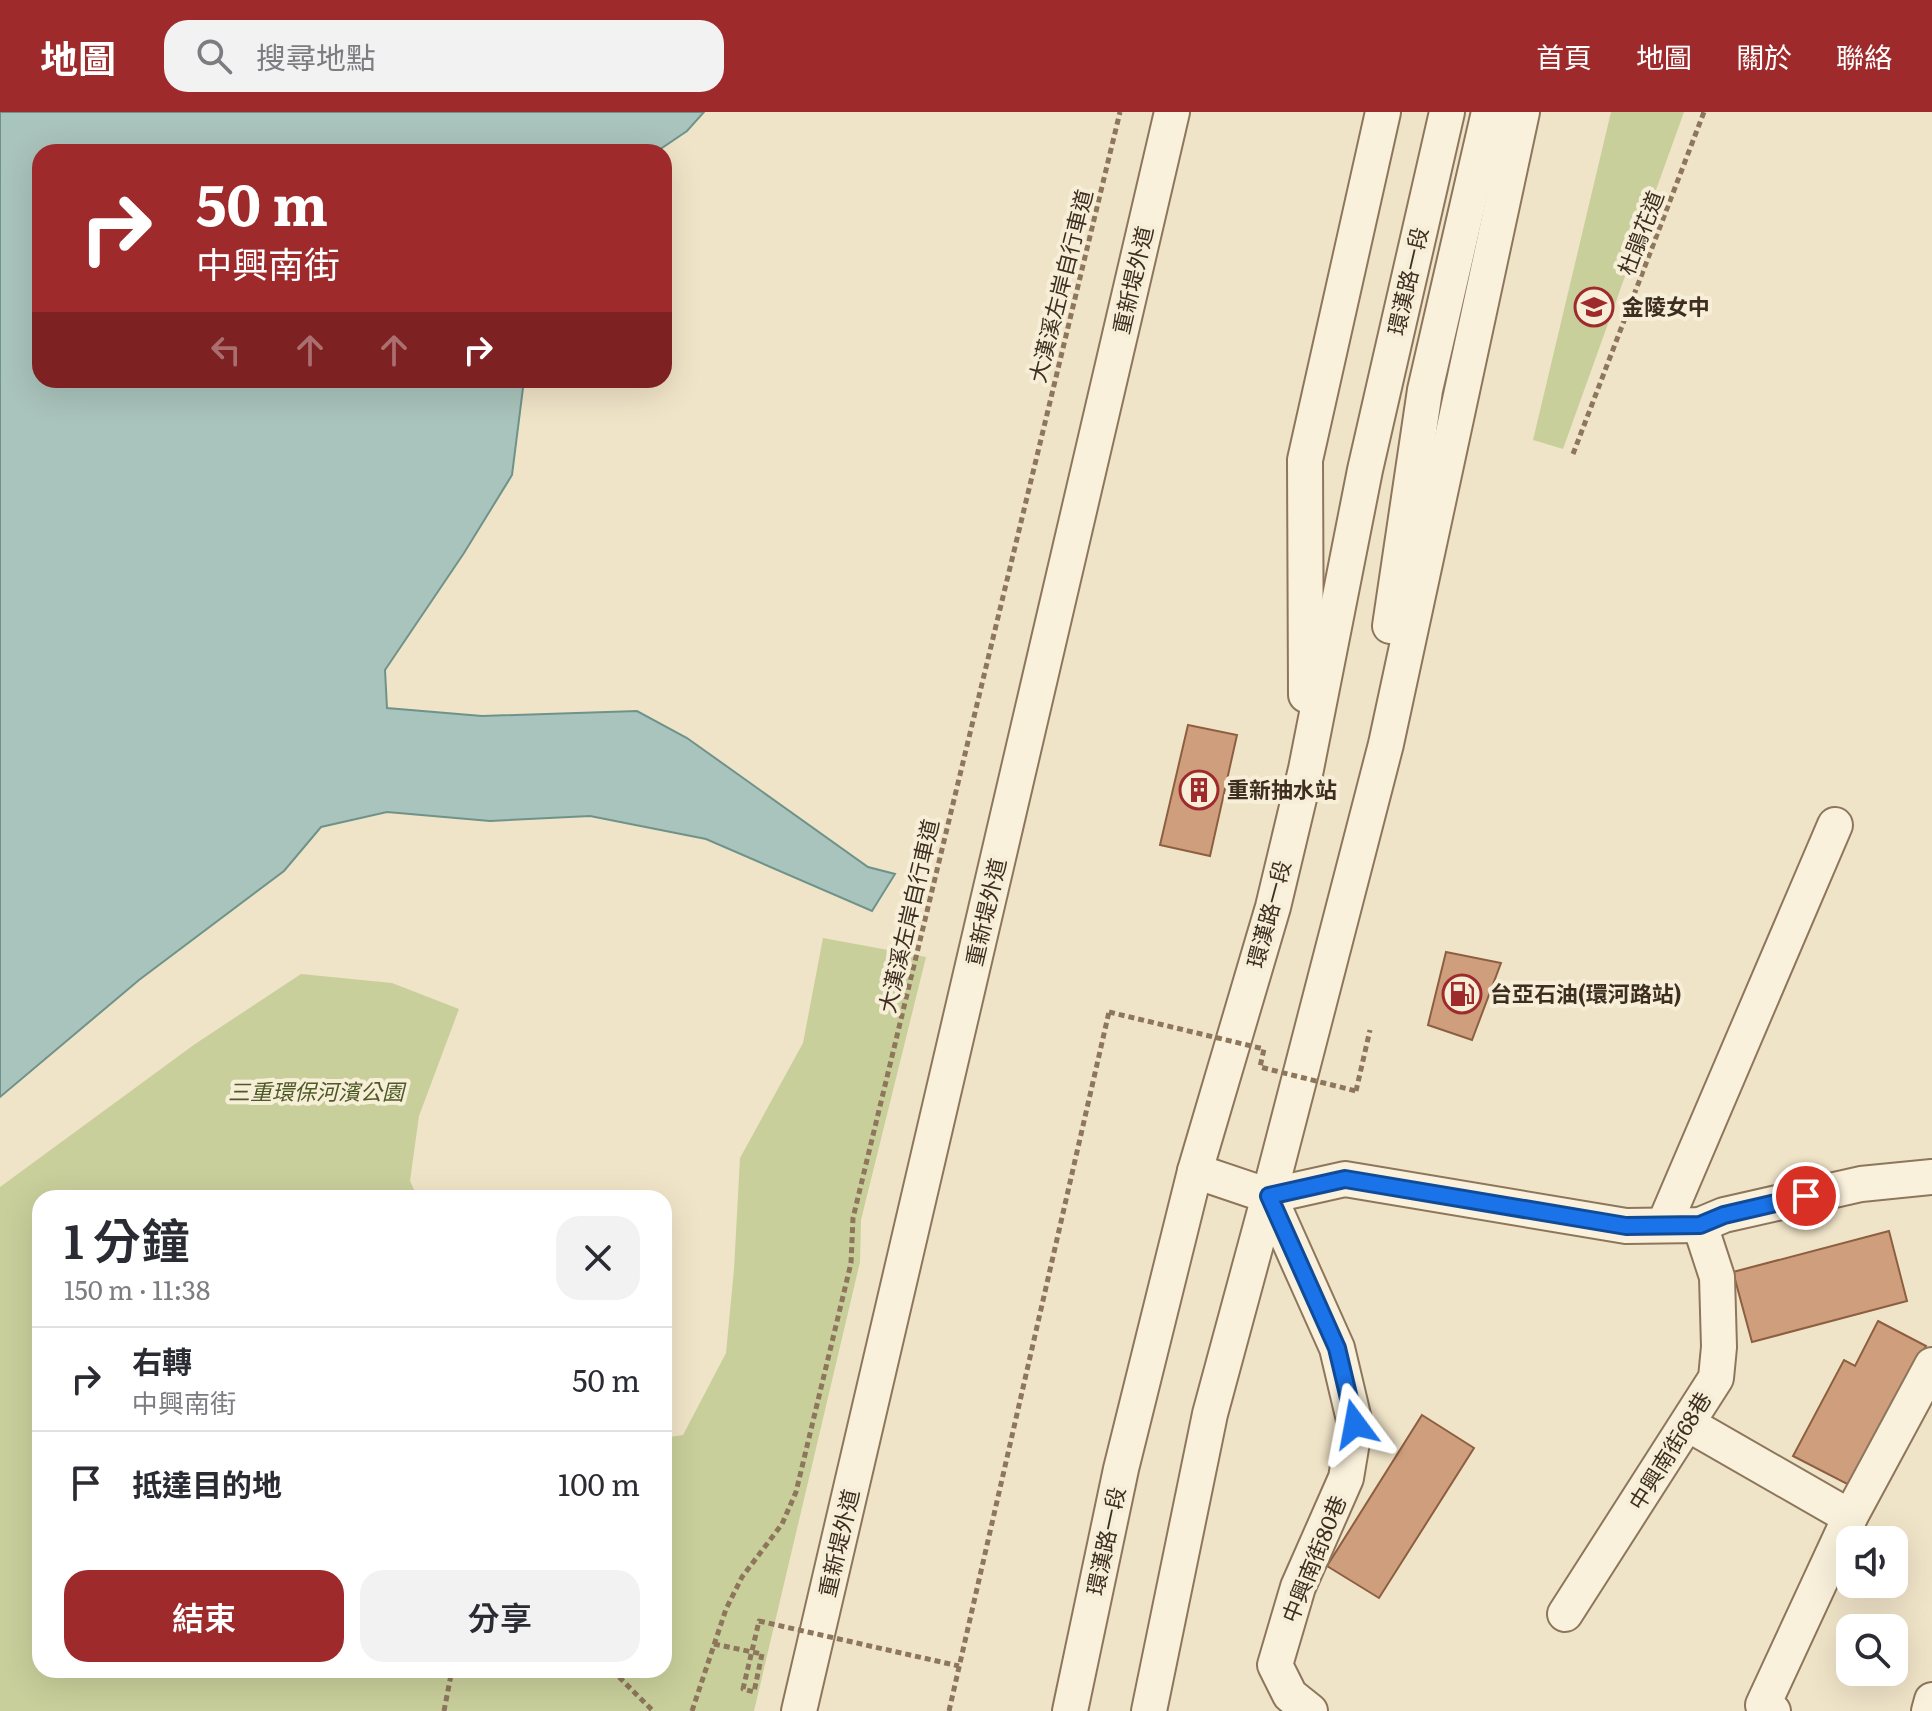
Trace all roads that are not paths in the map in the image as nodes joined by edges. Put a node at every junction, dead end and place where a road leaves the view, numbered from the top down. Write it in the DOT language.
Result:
graph roads {
  1 [pos="1172,112"];
  2 [pos="1383,112"];
  3 [pos="1447,112"];
  4 [pos="1489,112"];
  5 [pos="1522,112"];
  6 [pos="1386,744"];
  7 [pos="1306,769"];
  8 [pos="1835,825"];
  9 [pos="1195,1171"];
  10 [pos="1932,1177"];
  11 [pos="1269,1196"];
  12 [pos="1664,1225"];
  13 [pos="1700,1225"];
  14 [pos="1932,1365"];
  15 [pos="1688,1424"];
  16 [pos="1850,1517"];
  17 [pos="1565,1614"];
  18 [pos="1932,1700"];
  19 [pos="1300,1703"];
  20 [pos="799,1711"];
  21 [pos="1070,1711"];
  22 [pos="1149,1711"];
  23 [pos="1773,1711"];
  24 [pos="1929,1711"];
  1 -- 20 [label="street, 重新堤外道"];
  2 -- 7 [label="street"];
  3 -- 7 [label="street, 環漢路一段"];
  4 -- 6 [label="street"];
  5 -- 6 [label="street"];
  6 -- 11 [label="street"];
  7 -- 9 [label="street, 環漢路一段"];
  8 -- 12 [label="street"];
  9 -- 11 [label="street"];
  9 -- 21 [label="street, 環漢路一段"];
  10 -- 13 [label="street"];
  11 -- 12 [label="street"];
  11 -- 19 [label="street, 中興南街80巷"];
  11 -- 22 [label="street"];
  12 -- 13 [label="street"];
  13 -- 15 [label="street, 中興南街68巷"];
  14 -- 16 [label="street"];
  15 -- 16 [label="street"];
  15 -- 17 [label="street, 中興南街68巷"];
  16 -- 23 [label="street"];
  18 -- 24 [label="street"];
}
